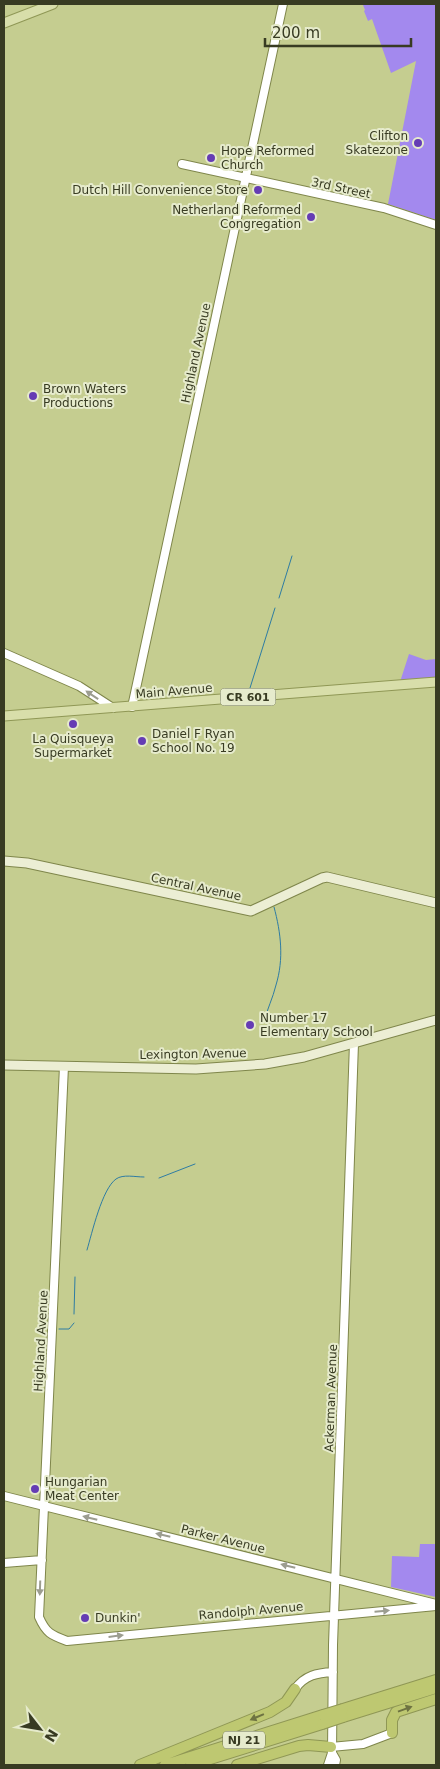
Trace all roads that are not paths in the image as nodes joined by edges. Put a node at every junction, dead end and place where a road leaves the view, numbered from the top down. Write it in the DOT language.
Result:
graph roads {
  1 [pos="53,4"];
  2 [pos="283,4"];
  3 [pos="4,23"];
  4 [pos="182,164"];
  5 [pos="246,178"];
  6 [pos="436,225"];
  7 [pos="4,653"];
  8 [pos="436,682"];
  9 [pos="132,707"];
  10 [pos="113,708"];
  11 [pos="4,716"];
  12 [pos="4,861"];
  13 [pos="436,903"];
  14 [pos="436,1020"];
  15 [pos="354,1043"];
  16 [pos="4,1065"];
  17 [pos="64,1066"];
  18 [pos="4,1496"];
  19 [pos="44,1507"];
  20 [pos="42,1560"];
  21 [pos="4,1563"];
  22 [pos="335,1578"];
  23 [pos="436,1605"];
  24 [pos="334,1615"];
  25 [pos="67,1641"];
  26 [pos="333,1672"];
  27 [pos="436,1680"];
  28 [pos="436,1688"];
  29 [pos="295,1689"];
  30 [pos="436,1698"];
  31 [pos="343,1713"];
  32 [pos="323,1720"];
  33 [pos="392,1733"];
  34 [pos="331,1750"];
  35 [pos="140,1765"];
  36 [pos="165,1765"];
  37 [pos="191,1765"];
  38 [pos="238,1765"];
  39 [pos="328,1765"];
  40 [pos="335,1765"];
  1 -- 3 [label="main road"];
  2 -- 5 [label="street, Highland Avenue"];
  4 -- 5 [label="street, 3rd Street"];
  5 -- 6 [label="street, 3rd Street"];
  5 -- 9 [label="street, Highland Avenue"];
  10 -- 7 [label="street, one-way"];
  8 -- 9 [label="main road, Main Avenue / CR 601"];
  9 -- 10 [label="main road, Main Avenue / CR 601"];
  10 -- 11 [label="main road, Main Avenue / CR 601"];
  12 -- 13 [label="main road, Central Avenue"];
  14 -- 15 [label="main road, Lexington Avenue"];
  15 -- 17 [label="main road, Lexington Avenue"];
  15 -- 22 [label="street, Ackerman Avenue"];
  16 -- 17 [label="main road, Lexington Avenue"];
  17 -- 19 [label="street, Highland Avenue"];
  18 -- 19 [label="street, Parker Avenue"];
  19 -- 20 [label="street, Highland Avenue"];
  22 -- 19 [label="street, Parker Avenue, one-way"];
  20 -- 21 [label="street"];
  20 -- 25 [label="street, Highland Avenue, one-way"];
  22 -- 23 [label="street, Parker Avenue"];
  22 -- 24 [label="street, Ackerman Avenue"];
  24 -- 23 [label="street, Randolph Avenue, one-way"];
  25 -- 24 [label="street, Randolph Avenue, one-way"];
  24 -- 26 [label="street, Ackerman Avenue"];
  26 -- 29 [label="street"];
  26 -- 34 [label="street, Ackerman Avenue"];
  27 -- 31 [label="highway, NJ 21"];
  28 -- 31 [label="highway, NJ 21"];
  29 -- 35 [label="highway, one-way"];
  33 -- 30 [label="highway, one-way"];
  31 -- 32 [label="highway, NJ 21, bridge"];
  32 -- 36 [label="highway, NJ 21"];
  32 -- 37 [label="highway, NJ 21"];
  33 -- 34 [label="street"];
  34 -- 38 [label="highway"];
  34 -- 39 [label="street, Ackerman Avenue"];
  34 -- 40 [label="street, Ackerman Avenue"];
}
